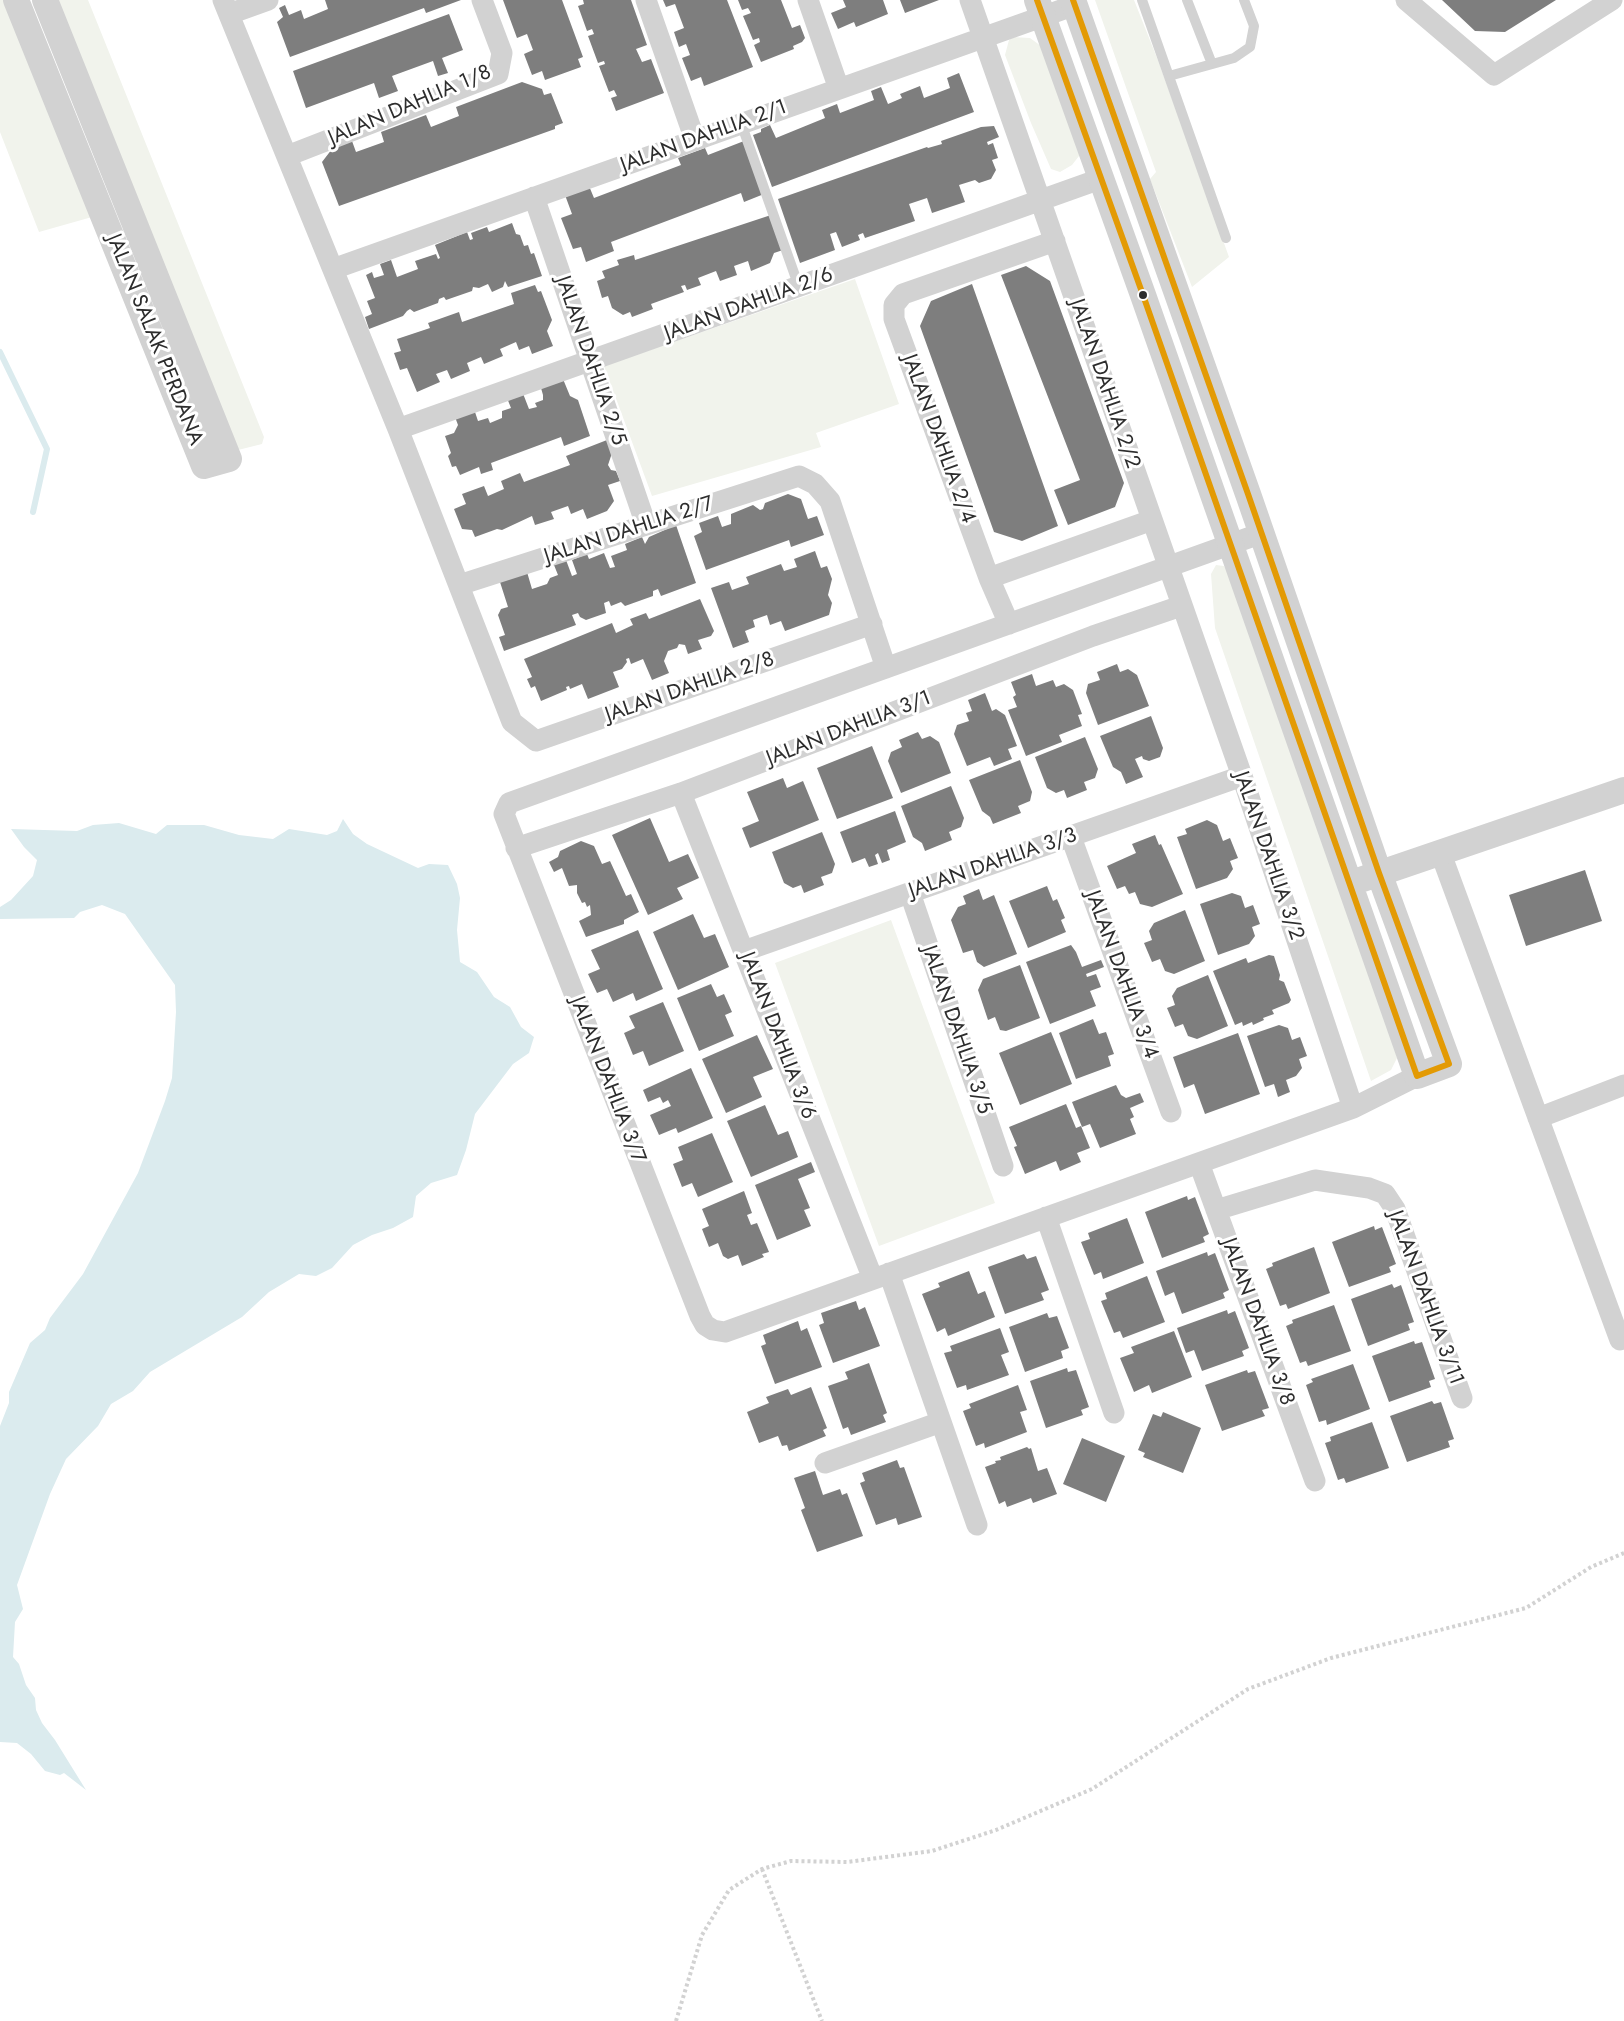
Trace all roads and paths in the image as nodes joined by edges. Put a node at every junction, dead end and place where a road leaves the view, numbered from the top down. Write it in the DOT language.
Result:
graph roads {
  1 [pos="16,0"];
  2 [pos="45,0"];
  3 [pos="268,0"];
  4 [pos="482,0"];
  5 [pos="646,0"];
  6 [pos="808,0"];
  7 [pos="969,0"];
  8 [pos="1142,0"];
  9 [pos="1187,0"];
  10 [pos="1244,0"];
  11 [pos="1406,0"];
  12 [pos="1612,0"];
  13 [pos="1074,2"];
  14 [pos="226,7"];
  15 [pos="1040,8"];
  16 [pos="983,37"];
  17 [pos="1212,64"];
  18 [pos="1169,76"];
  19 [pos="839,89"];
  20 [pos="741,123"];
  21 [pos="695,140"];
  22 [pos="287,156"];
  23 [pos="1100,179"];
  24 [pos="534,197"];
  25 [pos="1040,201"];
  26 [pos="1226,238"];
  27 [pos="1054,241"];
  28 [pos="333,269"];
  29 [pos="799,287"];
  30 [pos="590,361"];
  31 [pos="398,429"];
  32 [pos="1152,520"];
  33 [pos="646,525"];
  34 [pos="1262,533"];
  35 [pos="1229,545"];
  36 [pos="1168,567"];
  37 [pos="986,569"];
  38 [pos="459,585"];
  39 [pos="1181,606"];
  40 [pos="872,624"];
  41 [pos="1009,624"];
  42 [pos="886,668"];
  43 [pos="1242,776"];
  44 [pos="1624,790"];
  45 [pos="681,793"];
  46 [pos="1071,837"];
  47 [pos="516,848"];
  48 [pos="1441,854"];
  49 [pos="1379,873"];
  50 [pos="1349,883"];
  51 [pos="909,893"];
  52 [pos="744,951"];
  53 [pos="1417,1076"];
  54 [pos="1624,1085"];
  55 [pos="1353,1108"];
  56 [pos="1171,1112"];
  57 [pos="1538,1118"];
  58 [pos="1199,1163"];
  59 [pos="1003,1166"];
  60 [pos="1216,1210"];
  61 [pos="1046,1217"];
  62 [pos="881,1276"];
  63 [pos="1620,1340"];
  64 [pos="1462,1398"];
  65 [pos="1113,1413"];
  66 [pos="941,1422"];
  67 [pos="825,1463"];
  68 [pos="1315,1481"];
  69 [pos="977,1525"];
  70 [pos="1624,1553"];
  71 [pos="762,1869"];
  72 [pos="676,2021"];
  73 [pos="822,2021"];
  1 -- 2 [label="street, JALAN SALAK PERDANA"];
  3 -- 14 [label="street"];
  4 -- 22 [label="street, JALAN DAHLIA 1/8"];
  5 -- 21 [label="street"];
  6 -- 19 [label="street"];
  7 -- 16 [label="street, JALAN DAHLIA 2/2"];
  8 -- 18 [label="lane"];
  9 -- 17 [label="lane"];
  10 -- 17 [label="lane"];
  11 -- 12 [label="street"];
  13 -- 15 [label="street, JALAN DAHLIA 2/1"];
  13 -- 34 [label="street"];
  14 -- 22 [label="street"];
  15 -- 16 [label="street, JALAN DAHLIA 2/1"];
  15 -- 23 [label="street"];
  16 -- 19 [label="street, JALAN DAHLIA 2/1"];
  16 -- 25 [label="street, JALAN DAHLIA 2/2"];
  17 -- 18 [label="lane"];
  18 -- 26 [label="lane"];
  19 -- 20 [label="street, JALAN DAHLIA 2/1"];
  20 -- 21 [label="street, JALAN DAHLIA 2/1"];
  20 -- 29 [label="lane"];
  21 -- 24 [label="street, JALAN DAHLIA 2/1"];
  22 -- 28 [label="street"];
  23 -- 25 [label="street, JALAN DAHLIA 2/6"];
  23 -- 35 [label="street"];
  24 -- 28 [label="street, JALAN DAHLIA 2/1"];
  24 -- 30 [label="street, JALAN DAHLIA 2/5"];
  25 -- 27 [label="street, JALAN DAHLIA 2/2"];
  25 -- 29 [label="street, JALAN DAHLIA 2/6"];
  27 -- 32 [label="street, JALAN DAHLIA 2/2"];
  27 -- 37 [label="street, JALAN DAHLIA 2/4"];
  28 -- 31 [label="street"];
  29 -- 30 [label="street, JALAN DAHLIA 2/6"];
  30 -- 31 [label="street, JALAN DAHLIA 2/6"];
  30 -- 33 [label="street, JALAN DAHLIA 2/5"];
  31 -- 38 [label="street"];
  32 -- 36 [label="street, JALAN DAHLIA 2/2"];
  32 -- 37 [label="street"];
  33 -- 38 [label="street, JALAN DAHLIA 2/7"];
  33 -- 40 [label="street, JALAN DAHLIA 2/7"];
  34 -- 35 [label="street"];
  34 -- 49 [label="street"];
  35 -- 36 [label="street"];
  35 -- 50 [label="street"];
  36 -- 39 [label="street, JALAN DAHLIA 3/2"];
  36 -- 41 [label="street"];
  37 -- 41 [label="street, JALAN DAHLIA 2/4"];
  38 -- 40 [label="street, JALAN DAHLIA 2/8"];
  39 -- 43 [label="street, JALAN DAHLIA 3/2"];
  39 -- 45 [label="street, JALAN DAHLIA 3/1"];
  40 -- 42 [label="street"];
  41 -- 42 [label="street"];
  42 -- 47 [label="street, JALAN DAHLIA 3/7"];
  43 -- 46 [label="street, JALAN DAHLIA 3/3"];
  43 -- 55 [label="street, JALAN DAHLIA 3/2"];
  44 -- 48 [label="street"];
  45 -- 47 [label="street, JALAN DAHLIA 3/1"];
  45 -- 52 [label="street, JALAN DAHLIA 3/6"];
  46 -- 51 [label="street, JALAN DAHLIA 3/3"];
  46 -- 56 [label="street, JALAN DAHLIA 3/4"];
  47 -- 62 [label="street, JALAN DAHLIA 3/7"];
  48 -- 49 [label="street"];
  48 -- 57 [label="street"];
  49 -- 50 [label="street"];
  49 -- 53 [label="street"];
  50 -- 53 [label="street"];
  51 -- 52 [label="street, JALAN DAHLIA 3/3"];
  51 -- 59 [label="street, JALAN DAHLIA 3/5"];
  52 -- 62 [label="street, JALAN DAHLIA 3/6"];
  53 -- 55 [label="street"];
  54 -- 57 [label="street"];
  55 -- 58 [label="street"];
  57 -- 63 [label="street"];
  58 -- 60 [label="street, JALAN DAHLIA 3/8"];
  58 -- 61 [label="street"];
  60 -- 64 [label="street, JALAN DAHLIA 3/11"];
  60 -- 68 [label="street, JALAN DAHLIA 3/8"];
  61 -- 62 [label="street"];
  61 -- 65 [label="street"];
  62 -- 66 [label="street, JALAN DAHLIA 3/6"];
  66 -- 67 [label="street"];
  66 -- 69 [label="street, JALAN DAHLIA 3/6"];
  70 -- 71 [label="path"];
  71 -- 72 [label="path"];
  71 -- 73 [label="path"];
}
